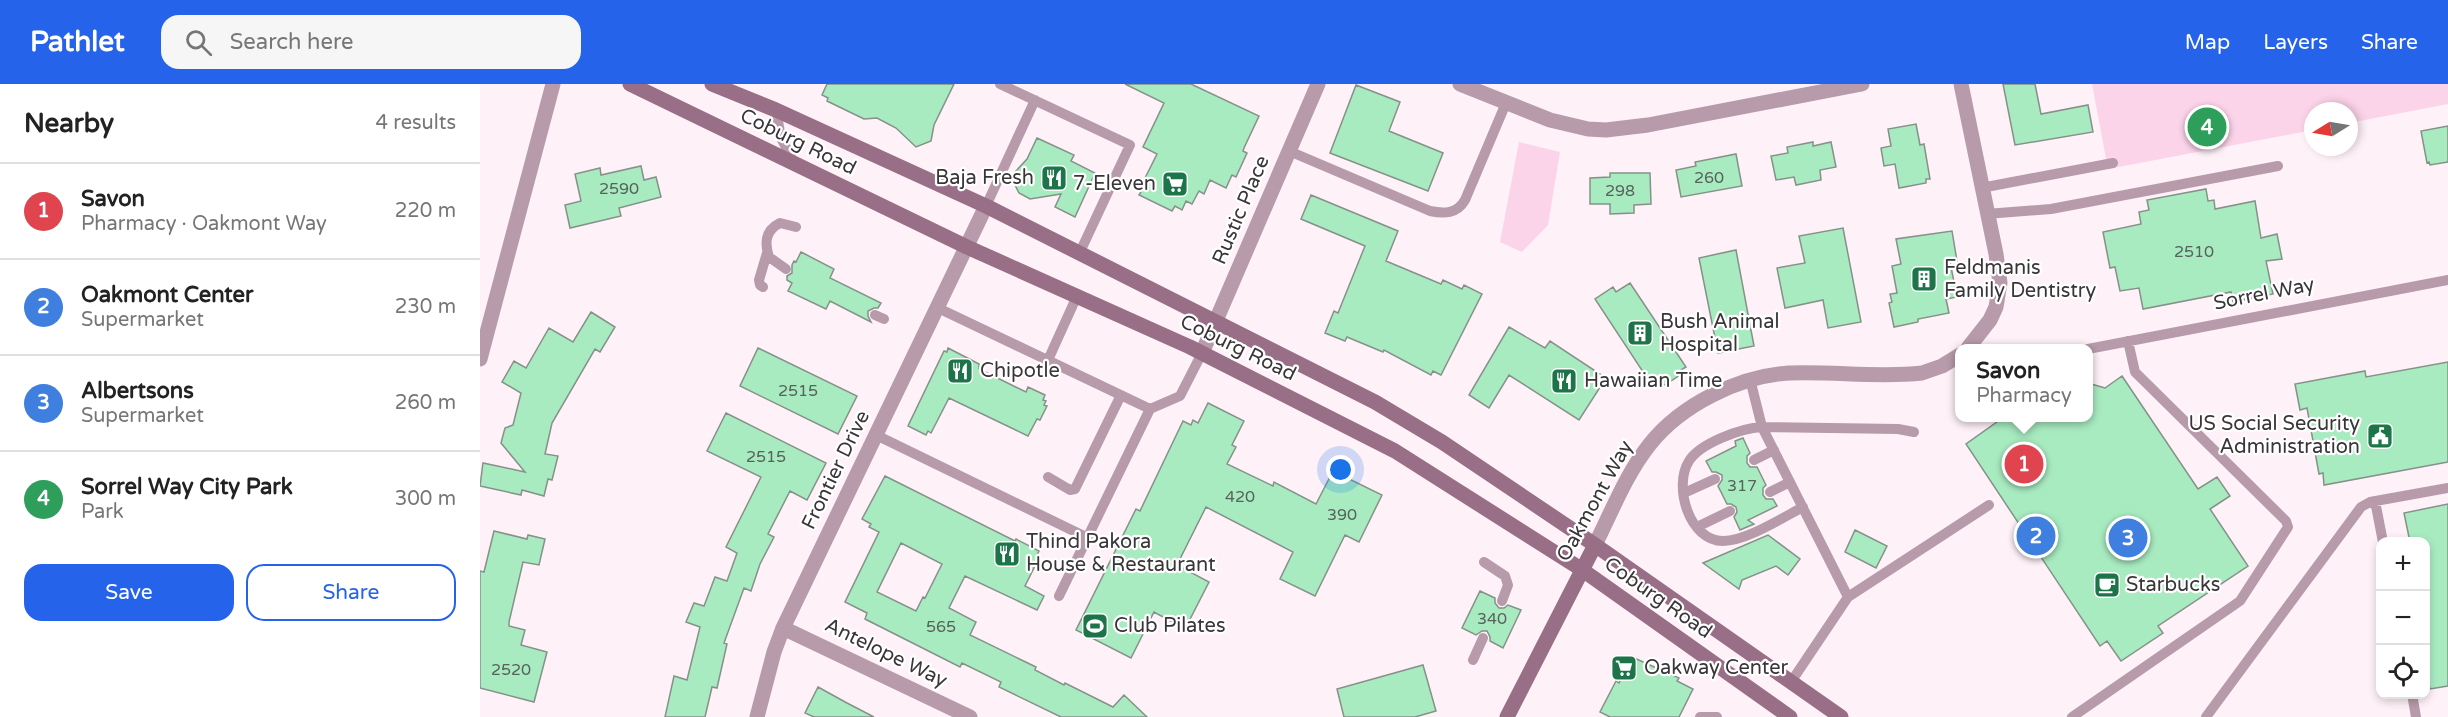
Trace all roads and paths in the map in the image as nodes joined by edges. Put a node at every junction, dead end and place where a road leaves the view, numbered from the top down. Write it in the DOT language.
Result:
graph roads {
  1 [pos="553,84"];
  2 [pos="630,84"];
  3 [pos="712,84"];
  4 [pos="1000,84"];
  5 [pos="1318,84"];
  6 [pos="1460,84"];
  7 [pos="1862,84"];
  8 [pos="1961,84"];
  9 [pos="1035,100"];
  10 [pos="1506,103"];
  11 [pos="776,110"];
  12 [pos="1289,151"];
  13 [pos="794,163"];
  14 [pos="2112,163"];
  15 [pos="2278,166"];
  16 [pos="1981,188"];
  17 [pos="986,206"];
  18 [pos="1986,214"];
  19 [pos="796,226"];
  20 [pos="967,247"];
  21 [pos="1080,252"];
  22 [pos="767,253"];
  23 [pos="786,269"];
  24 [pos="2448,280"];
  25 [pos="764,287"];
  26 [pos="1077,296"];
  27 [pos="938,308"];
  28 [pos="1217,322"];
  29 [pos="2128,341"];
  30 [pos="1972,344"];
  31 [pos="2093,348"];
  32 [pos="1202,353"];
  33 [pos="1955,357"];
  34 [pos="480,359"];
  35 [pos="1048,360"];
  36 [pos="1750,379"];
  37 [pos="1121,395"];
  38 [pos="1150,409"];
  39 [pos="1762,427"];
  40 [pos="1914,432"];
  41 [pos="876,435"];
  42 [pos="1774,450"];
  43 [pos="1754,460"];
  44 [pos="1048,477"];
  45 [pos="1715,479"];
  46 [pos="1790,482"];
  47 [pos="2448,488"];
  48 [pos="1770,492"];
  49 [pos="1684,493"];
  50 [pos="2375,501"];
  51 [pos="1989,505"];
  52 [pos="1803,507"];
  53 [pos="1730,511"];
  54 [pos="1697,526"];
  55 [pos="1086,537"];
  56 [pos="2382,537"];
  57 [pos="1595,545"];
  58 [pos="1484,562"];
  59 [pos="1581,569"];
  60 [pos="1059,596"];
  61 [pos="1848,597"];
  62 [pos="1502,601"];
  63 [pos="783,628"];
  64 [pos="1483,638"];
  65 [pos="1473,660"];
  66 [pos="1791,682"];
  67 [pos="2413,699"];
  68 [pos="757,717"];
  69 [pos="970,717"];
  70 [pos="1507,717"];
  71 [pos="1700,717"];
  72 [pos="1717,717"];
  73 [pos="1790,717"];
  74 [pos="1841,717"];
  75 [pos="2072,717"];
  76 [pos="2206,717"];
  77 [pos="2416,717"];
  1 -- 34 [label="street"];
  2 -- 13 [label="main road, Coburg Road"];
  3 -- 11 [label="main road, Coburg Road"];
  4 -- 9 [label="lane"];
  5 -- 12 [label="street, Rustic Place"];
  6 -- 10 [label="street"];
  7 -- 10 [label="street"];
  8 -- 16 [label="street"];
  9 -- 17 [label="lane"];
  9 -- 21 [label="lane"];
  10 -- 12 [label="lane"];
  11 -- 13 [label="lane"];
  11 -- 17 [label="main road, Coburg Road"];
  12 -- 28 [label="street, Rustic Place"];
  13 -- 20 [label="main road, Coburg Road"];
  14 -- 16 [label="lane"];
  15 -- 18 [label="lane"];
  16 -- 18 [label="street"];
  17 -- 20 [label="street, Frontier Drive"];
  17 -- 21 [label="main road, Coburg Road"];
  18 -- 30 [label="street, Oakmont Way"];
  19 -- 22 [label="lane"];
  20 -- 26 [label="main road, Coburg Road"];
  20 -- 27 [label="street, Frontier Drive"];
  21 -- 28 [label="main road, Coburg Road"];
  22 -- 23 [label="lane"];
  22 -- 25 [label="lane"];
  24 -- 29 [label="lane, Sorrel Way"];
  26 -- 32 [label="main road, Coburg Road"];
  26 -- 35 [label="lane"];
  27 -- 35 [label="lane"];
  27 -- 41 [label="street, Frontier Drive"];
  28 -- 32 [label="street, Rustic Place"];
  28 -- 57 [label="main road, Coburg Road"];
  29 -- 31 [label="lane, Sorrel Way"];
  29 -- 75 [label="lane"];
  32 -- 38 [label="lane"];
  32 -- 59 [label="main road, Coburg Road"];
  33 -- 36 [label="street, Oakmont Way"];
  35 -- 37 [label="lane"];
  36 -- 39 [label="lane"];
  36 -- 57 [label="street, Oakmont Way"];
  37 -- 38 [label="lane"];
  37 -- 44 [label="lane"];
  38 -- 55 [label="lane"];
  39 -- 40 [label="lane"];
  39 -- 42 [label="lane"];
  39 -- 49 [label="lane"];
  41 -- 55 [label="lane"];
  41 -- 63 [label="street, Frontier Drive"];
  42 -- 43 [label="lane"];
  42 -- 46 [label="lane"];
  45 -- 49 [label="lane"];
  46 -- 48 [label="lane"];
  46 -- 52 [label="lane"];
  47 -- 50 [label="lane"];
  49 -- 54 [label="lane"];
  50 -- 56 [label="lane"];
  50 -- 76 [label="lane"];
  51 -- 61 [label="lane"];
  52 -- 54 [label="lane"];
  52 -- 61 [label="lane"];
  53 -- 54 [label="lane"];
  55 -- 60 [label="lane"];
  57 -- 59 [label="main road, Oakmont Way"];
  57 -- 66 [label="main road, Coburg Road"];
  58 -- 62 [label="lane"];
  59 -- 70 [label="main road, Oakmont Way"];
  59 -- 73 [label="main road, Coburg Road"];
  61 -- 66 [label="lane"];
  63 -- 68 [label="street, Frontier Drive"];
  63 -- 69 [label="street, Antelope Way"];
  64 -- 65 [label="lane"];
  66 -- 74 [label="main road, Coburg Road"];
  67 -- 77 [label="lane"];
  71 -- 72 [label="lane"];
}
